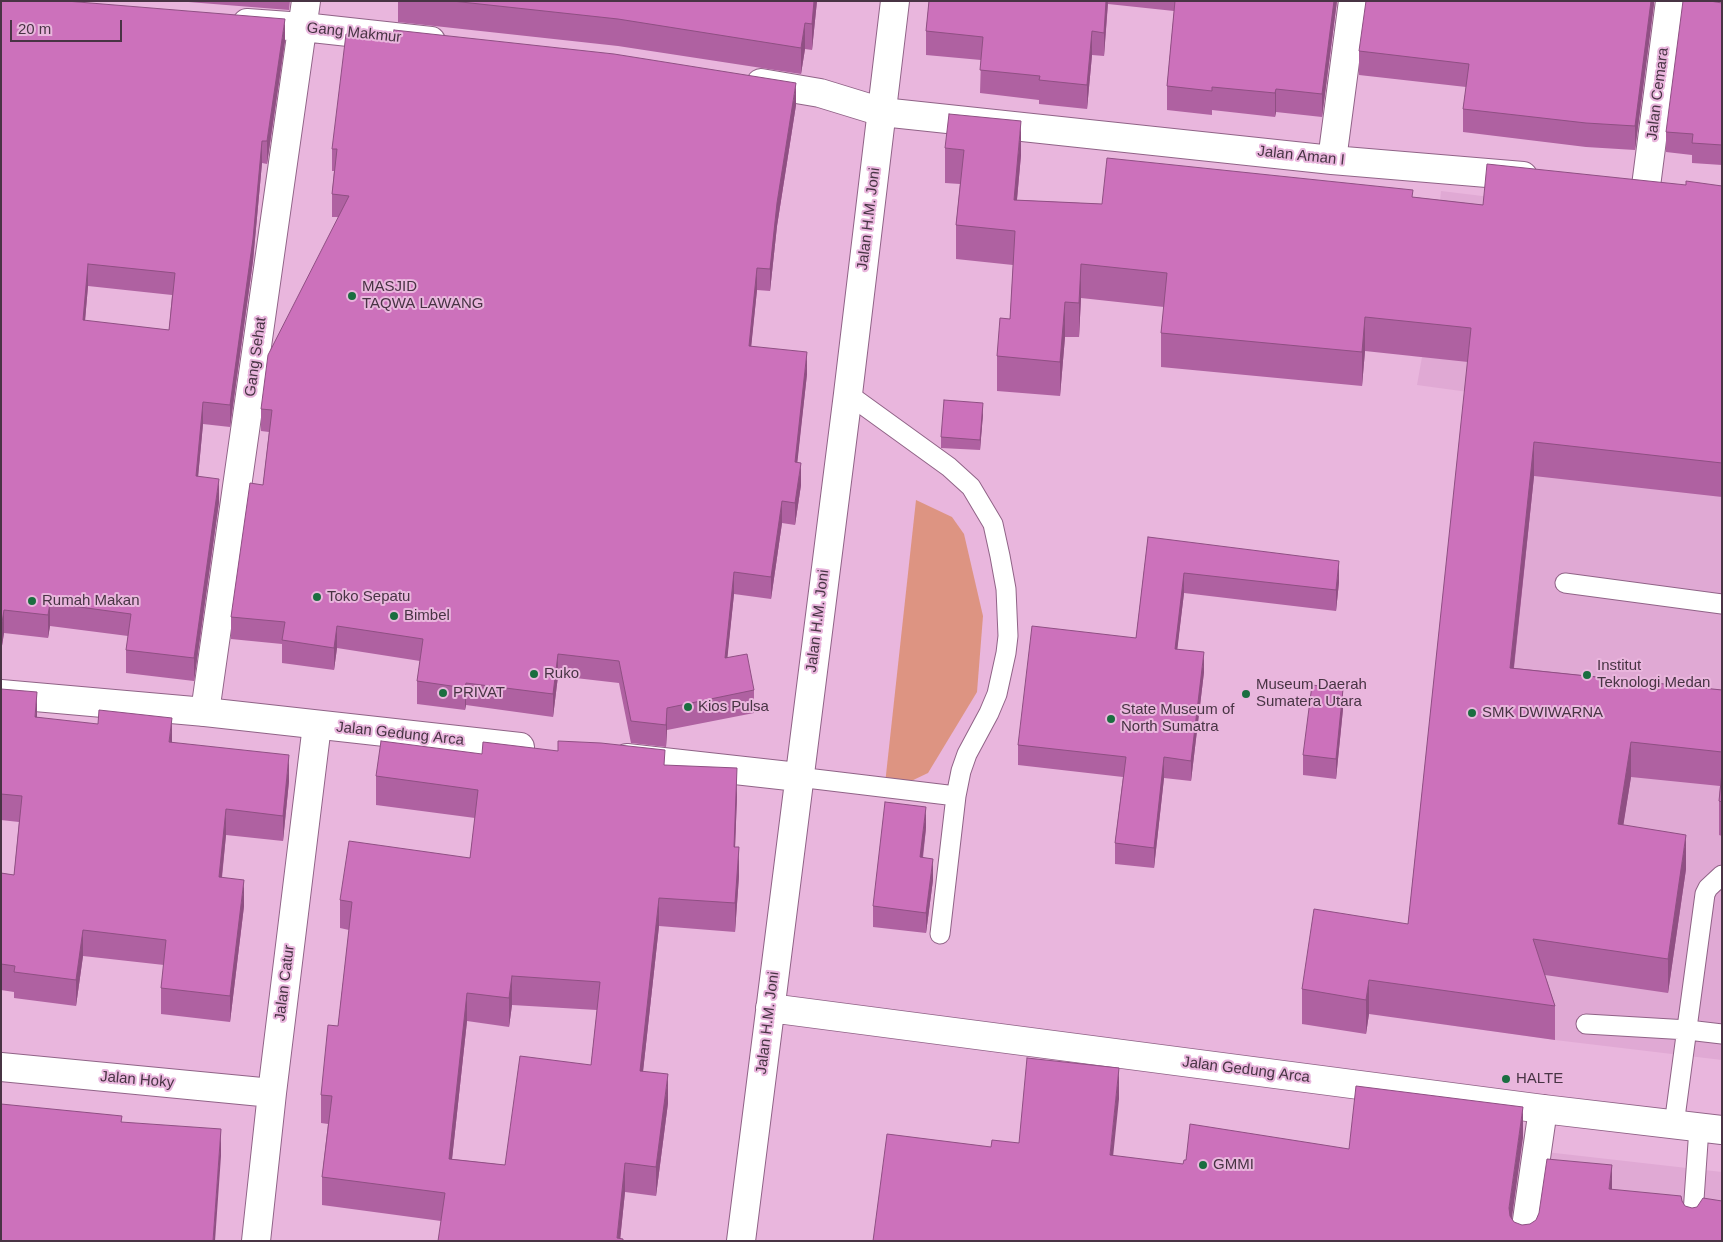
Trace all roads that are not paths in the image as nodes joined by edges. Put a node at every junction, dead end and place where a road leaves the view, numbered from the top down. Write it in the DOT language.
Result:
graph roads {
  1 [pos="895,1"];
  2 [pos="1352,1"];
  3 [pos="1670,1"];
  4 [pos="305,14"];
  5 [pos="224,21"];
  6 [pos="459,44"];
  7 [pos="737,79"];
  8 [pos="882,112"];
  9 [pos="1332,160"];
  10 [pos="1548,178"];
  11 [pos="1617,184"];
  12 [pos="1646,186"];
  13 [pos="1675,188"];
  14 [pos="848,394"];
  15 [pos="1565,583"];
  16 [pos="1722,604"];
  17 [pos="1,694"];
  18 [pos="205,712"];
  19 [pos="317,724"];
  20 [pos="543,749"];
  21 [pos="602,756"];
  22 [pos="798,777"];
  23 [pos="956,796"];
  24 [pos="1722,875"];
  25 [pos="940,934"];
  26 [pos="770,1008"];
  27 [pos="1586,1024"];
  28 [pos="1688,1030"];
  29 [pos="1722,1034"];
  30 [pos="1,1067"];
  31 [pos="272,1093"];
  32 [pos="1543,1110"];
  33 [pos="1698,1128"];
  34 [pos="1692,1228"];
  35 [pos="256,1241"];
  36 [pos="740,1241"];
  37 [pos="1524,1241"];
  1 -- 8 [label="street, Jalan H.M. Joni"];
  2 -- 9 [label="street"];
  3 -- 12 [label="street, Jalan Cemara"];
  4 -- 5 [label="street, Gang Makmur"];
  4 -- 6 [label="street, Gang Makmur"];
  4 -- 18 [label="street, Gang Sehat"];
  7 -- 8 [label="street"];
  8 -- 9 [label="street, Jalan Aman I"];
  8 -- 14 [label="street, Jalan H.M. Joni"];
  9 -- 10 [label="street, Jalan Aman I"];
  11 -- 12 [label="street"];
  12 -- 13 [label="street"];
  14 -- 22 [label="street, Jalan H.M. Joni"];
  14 -- 23 [label="lane"];
  15 -- 16 [label="lane"];
  17 -- 18 [label="street, Jalan Gedung Arca"];
  18 -- 19 [label="street, Jalan Gedung Arca"];
  19 -- 20 [label="street, Jalan Gedung Arca"];
  19 -- 31 [label="street, Jalan Catur"];
  21 -- 22 [label="street"];
  22 -- 23 [label="lane"];
  22 -- 26 [label="street, Jalan H.M. Joni"];
  23 -- 25 [label="lane"];
  24 -- 28 [label="lane"];
  26 -- 32 [label="street, Jalan Gedung Arca"];
  26 -- 36 [label="street, Jalan H.M. Joni"];
  27 -- 28 [label="lane"];
  28 -- 29 [label="lane"];
  28 -- 33 [label="lane"];
  30 -- 31 [label="street, Jalan Hoky"];
  31 -- 35 [label="street, Jalan Catur"];
  32 -- 33 [label="street, Jalan Gedung Arca"];
  32 -- 37 [label="street"];
  33 -- 34 [label="lane"];
}
